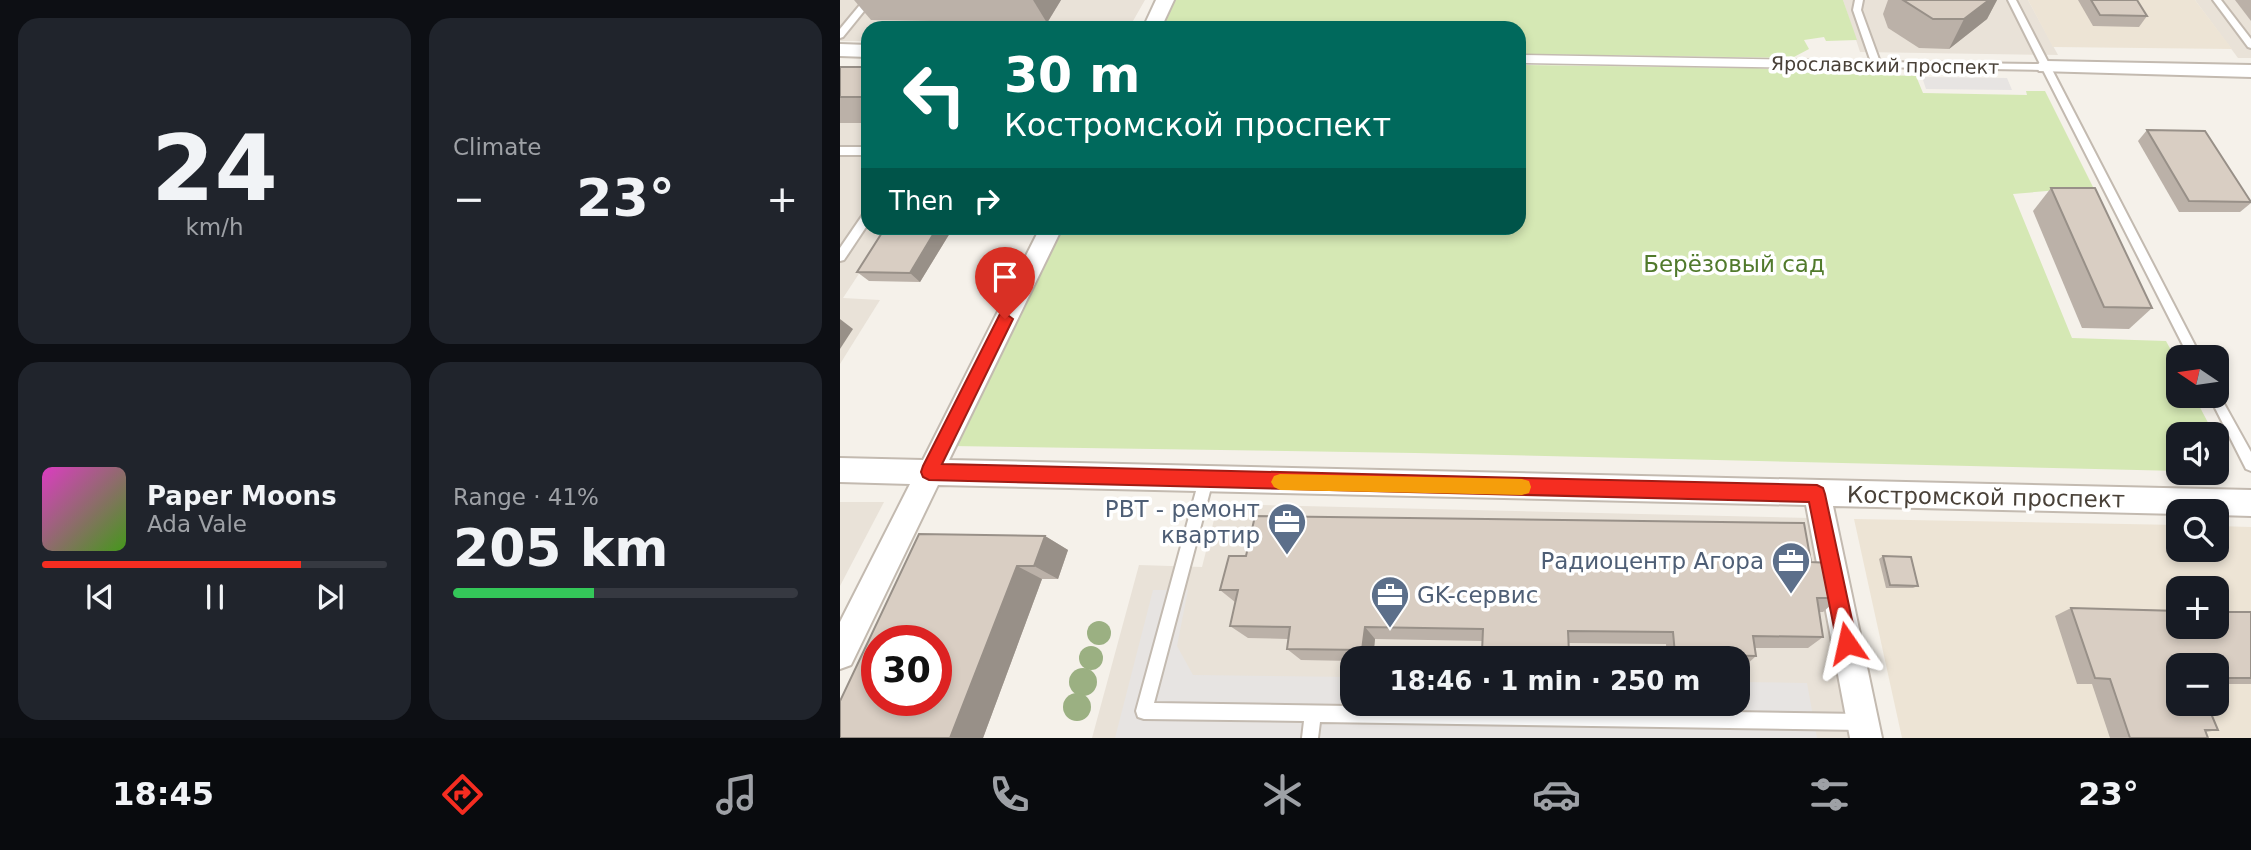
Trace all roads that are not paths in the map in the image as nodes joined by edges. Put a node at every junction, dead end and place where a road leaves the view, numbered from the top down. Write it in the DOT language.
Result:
graph roads {
  1 [pos="869,0"];
  2 [pos="1166,0"];
  3 [pos="1859,0"];
  4 [pos="2012,0"];
  5 [pos="2217,0"];
  6 [pos="1156,21"];
  7 [pos="840,35"];
  8 [pos="2251,45"];
  9 [pos="840,50"];
  10 [pos="861,51"];
  11 [pos="1526,59"];
  12 [pos="1813,64"];
  13 [pos="1877,65"];
  14 [pos="2046,67"];
  15 [pos="2251,71"];
  16 [pos="840,151"];
  17 [pos="861,151"];
  18 [pos="861,226"];
  19 [pos="1048,235"];
  20 [pos="840,257"];
  21 [pos="2189,345"];
  22 [pos="2221,408"];
  23 [pos="2251,465"];
  24 [pos="840,470"];
  25 [pos="929,472"];
  26 [pos="1206,480"];
  27 [pos="1817,494"];
  28 [pos="2251,503"];
  29 [pos="840,654"];
  30 [pos="1313,715"];
  31 [pos="1864,730"];
  32 [pos="1310,738"];
  1 -- 7 [label="lane"];
  2 -- 6 [label="street"];
  3 -- 13 [label="lane"];
  4 -- 14 [label="lane"];
  5 -- 8 [label="lane"];
  9 -- 10 [label="street"];
  11 -- 12 [label="street, Ярославский проспект"];
  12 -- 13 [label="lane, Ярославский проспект"];
  13 -- 14 [label="lane, Ярославский проспект"];
  14 -- 15 [label="street, Ярославский проспект"];
  14 -- 21 [label="lane"];
  16 -- 17 [label="lane"];
  18 -- 20 [label="lane"];
  19 -- 25 [label="street"];
  22 -- 23 [label="lane"];
  24 -- 25 [label="street, Костромской проспект"];
  25 -- 26 [label="street, Костромской проспект"];
  25 -- 29 [label="street"];
  26 -- 27 [label="street, Костромской проспект"];
  26 -- 30 [label="lane"];
  27 -- 28 [label="street, Костромской проспект"];
  27 -- 31 [label="street"];
  30 -- 31 [label="lane"];
  30 -- 32 [label="lane"];
}
